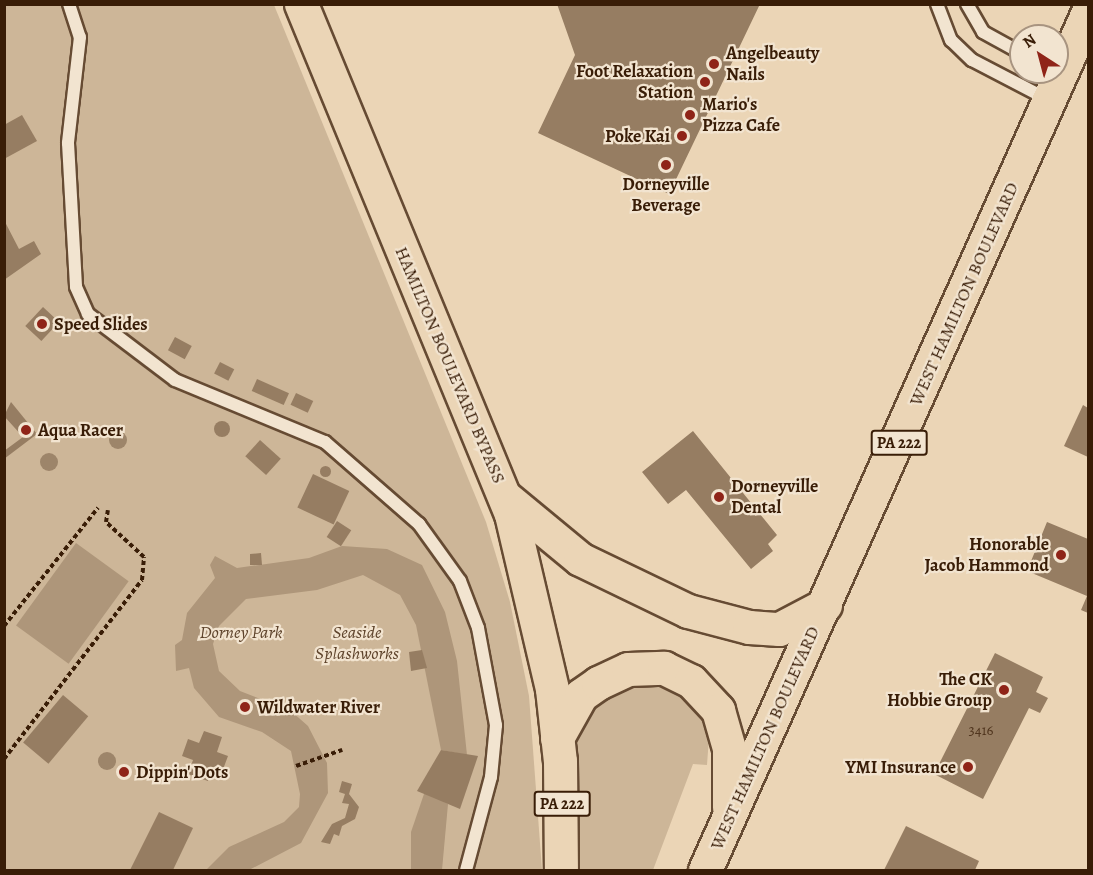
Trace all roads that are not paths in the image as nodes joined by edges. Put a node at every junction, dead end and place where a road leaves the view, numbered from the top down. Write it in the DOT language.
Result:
graph roads {
  1 [pos="69,4"];
  2 [pos="301,4"];
  3 [pos="937,4"];
  4 [pos="967,4"];
  5 [pos="1089,12"];
  6 [pos="1009,46"];
  7 [pos="1069,51"];
  8 [pos="1054,84"];
  9 [pos="1048,99"];
  10 [pos="505,498"];
  11 [pos="825,605"];
  12 [pos="557,738"];
  13 [pos="729,818"];
  14 [pos="466,870"];
  15 [pos="561,870"];
  16 [pos="705,870"];
  1 -- 14 [label="lane"];
  2 -- 10 [label="main road, HAMILTON BOULEVARD BYPASS / PA 222"];
  3 -- 9 [label="lane"];
  4 -- 6 [label="lane"];
  5 -- 7 [label="main road, WEST HAMILTON BOULEVARD / PA 222"];
  8 -- 9 [label="main road, WEST HAMILTON BOULEVARD / PA 222"];
  9 -- 11 [label="main road, WEST HAMILTON BOULEVARD / PA 222"];
  10 -- 11 [label="main road"];
  10 -- 12 [label="main road, HAMILTON BOULEVARD BYPASS / PA 222"];
  11 -- 13 [label="main road, WEST HAMILTON BOULEVARD / PA 222"];
  12 -- 13 [label="main road"];
  12 -- 15 [label="main road, PA 222"];
  13 -- 16 [label="main road, WEST HAMILTON BOULEVARD / PA 222"];
}
